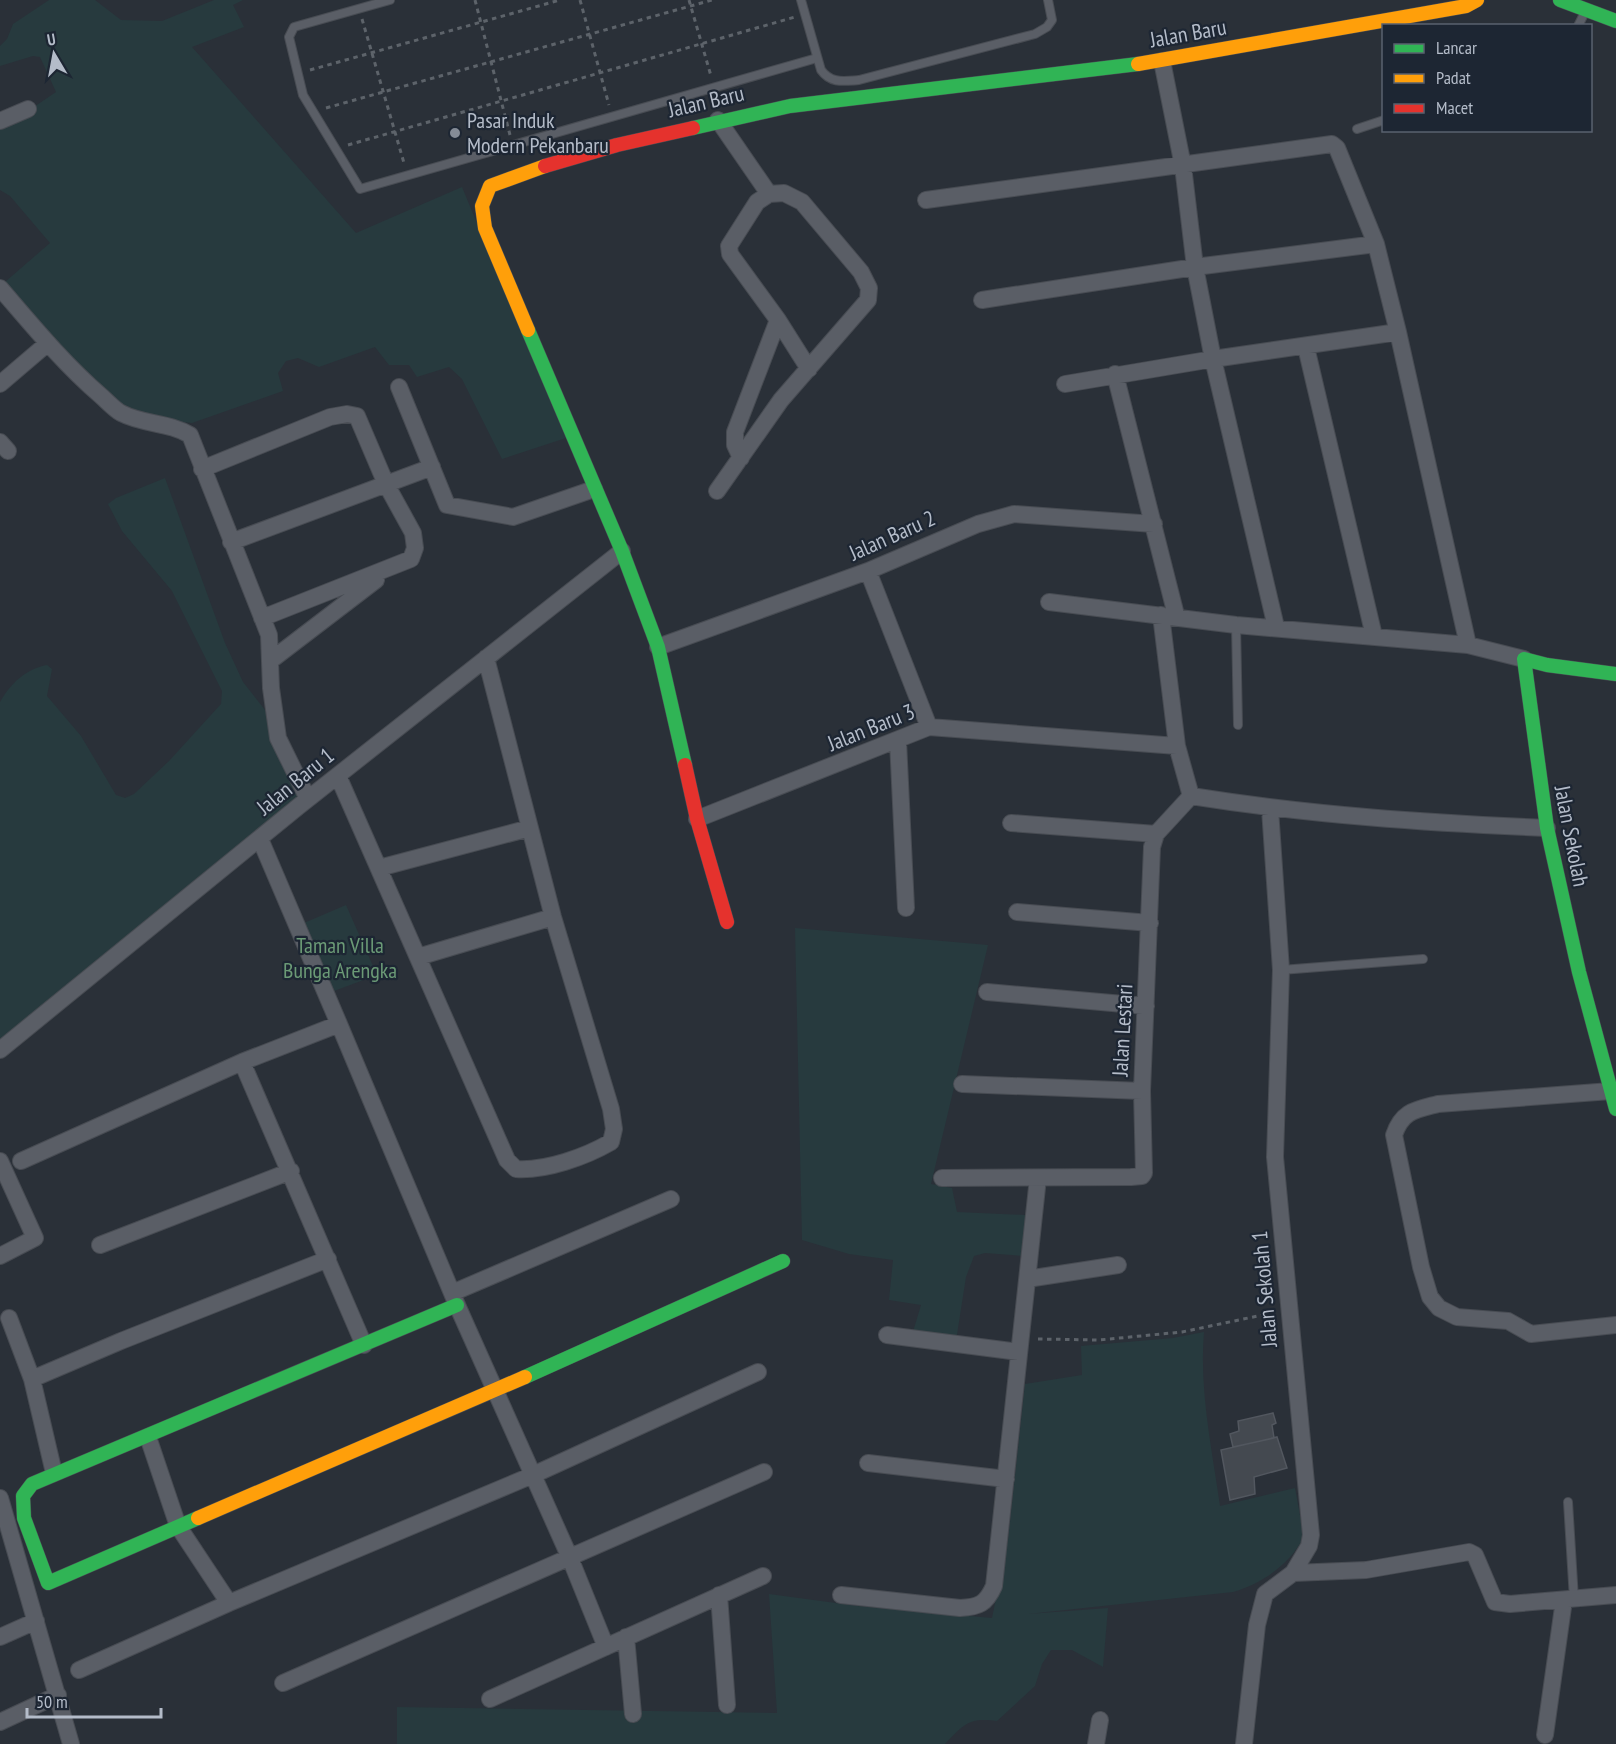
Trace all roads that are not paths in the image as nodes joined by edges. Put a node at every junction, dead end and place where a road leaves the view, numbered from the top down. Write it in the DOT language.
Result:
graph roads {
  1 [pos="390,0"];
  2 [pos="801,0"];
  3 [pos="1048,0"];
  4 [pos="1477,0"];
  5 [pos="1560,0"];
  6 [pos="1431,5"];
  7 [pos="1590,5"];
  8 [pos="1616,21"];
  9 [pos="1579,24"];
  10 [pos="817,58"];
  11 [pos="1162,61"];
  12 [pos="28,110"];
  13 [pos="718,120"];
  14 [pos="1382,120"];
  15 [pos="0,121"];
  16 [pos="1358,129"];
  17 [pos="1183,166"];
  18 [pos="769,194"];
  19 [pos="926,200"];
  20 [pos="1376,244"];
  21 [pos="1196,267"];
  22 [pos="0,288"];
  23 [pos="982,300"];
  24 [pos="778,320"];
  25 [pos="1398,332"];
  26 [pos="48,343"];
  27 [pos="1305,347"];
  28 [pos="1213,359"];
  29 [pos="809,369"];
  30 [pos="1115,374"];
  31 [pos="0,384"];
  32 [pos="1065,384"];
  33 [pos="399,387"];
  34 [pos="741,458"];
  35 [pos="432,467"];
  36 [pos="202,469"];
  37 [pos="386,484"];
  38 [pos="594,489"];
  39 [pos="717,491"];
  40 [pos="1154,524"];
  41 [pos="231,542"];
  42 [pos="622,551"];
  43 [pos="391,569"];
  44 [pos="868,572"];
  45 [pos="1049,602"];
  46 [pos="1169,615"];
  47 [pos="262,618"];
  48 [pos="1236,624"];
  49 [pos="1276,627"];
  50 [pos="1374,636"];
  51 [pos="1468,645"];
  52 [pos="658,647"];
  53 [pos="486,658"];
  54 [pos="1524,659"];
  55 [pos="270,661"];
  56 [pos="1616,674"];
  57 [pos="1238,725"];
  58 [pos="929,727"];
  59 [pos="898,741"];
  60 [pos="1177,746"];
  61 [pos="338,776"];
  62 [pos="1191,796"];
  63 [pos="308,799"];
  64 [pos="1270,809"];
  65 [pos="697,819"];
  66 [pos="1011,823"];
  67 [pos="530,828"];
  68 [pos="1547,828"];
  69 [pos="1156,834"];
  70 [pos="260,840"];
  71 [pos="379,868"];
  72 [pos="906,908"];
  73 [pos="1017,912"];
  74 [pos="553,917"];
  75 [pos="727,922"];
  76 [pos="1150,923"];
  77 [pos="418,957"];
  78 [pos="1423,959"];
  79 [pos="1281,970"];
  80 [pos="987,992"];
  81 [pos="1146,1006"];
  82 [pos="339,1024"];
  83 [pos="0,1050"];
  84 [pos="242,1062"];
  85 [pos="962,1084"];
  86 [pos="1142,1091"];
  87 [pos="1611,1091"];
  88 [pos="1616,1109"];
  89 [pos="0,1161"];
  90 [pos="21,1161"];
  91 [pos="291,1171"];
  92 [pos="942,1178"];
  93 [pos="1038,1178"];
  94 [pos="671,1199"];
  95 [pos="100,1245"];
  96 [pos="0,1256"];
  97 [pos="328,1259"];
  98 [pos="783,1261"];
  99 [pos="1118,1265"];
  100 [pos="1027,1279"];
  101 [pos="454,1299"];
  102 [pos="9,1318"];
  103 [pos="1616,1325"];
  104 [pos="887,1335"];
  105 [pos="364,1345"];
  106 [pos="1019,1346"];
  107 [pos="758,1372"];
  108 [pos="32,1379"];
  109 [pos="495,1390"];
  110 [pos="148,1437"];
  111 [pos="868,1463"];
  112 [pos="764,1472"];
  113 [pos="54,1473"];
  114 [pos="534,1475"];
  115 [pos="1006,1479"];
  116 [pos="0,1498"];
  117 [pos="1568,1502"];
  118 [pos="178,1526"];
  119 [pos="6,1545"];
  120 [pos="570,1558"];
  121 [pos="1293,1573"];
  122 [pos="763,1576"];
  123 [pos="719,1595"];
  124 [pos="841,1595"];
  125 [pos="1616,1595"];
  126 [pos="1569,1599"];
  127 [pos="229,1603"];
  128 [pos="36,1621"];
  129 [pos="0,1637"];
  130 [pos="626,1637"];
  131 [pos="606,1647"];
  132 [pos="79,1670"];
  133 [pos="283,1683"];
  134 [pos="58,1695"];
  135 [pos="490,1699"];
  136 [pos="727,1705"];
  137 [pos="633,1714"];
  138 [pos="1100,1720"];
  139 [pos="0,1722"];
  140 [pos="1545,1735"];
  141 [pos="71,1744"];
  142 [pos="1096,1744"];
  143 [pos="1244,1744"];
  1 -- 10 [label="lane"];
  2 -- 10 [label="lane"];
  3 -- 10 [label="lane"];
  4 -- 6 [label="street, Jalan Baru"];
  5 -- 7 [label="street"];
  6 -- 11 [label="street, Jalan Baru"];
  7 -- 8 [label="street"];
  7 -- 9 [label="lane"];
  11 -- 13 [label="street, Jalan Baru"];
  11 -- 17 [label="street"];
  12 -- 15 [label="street"];
  13 -- 18 [label="street"];
  13 -- 38 [label="street, Jalan Baru"];
  14 -- 16 [label="lane"];
  17 -- 19 [label="street"];
  17 -- 20 [label="street"];
  17 -- 21 [label="street"];
  18 -- 24 [label="street"];
  18 -- 29 [label="street"];
  20 -- 21 [label="street"];
  20 -- 25 [label="street"];
  21 -- 23 [label="street"];
  21 -- 28 [label="street"];
  22 -- 26 [label="street"];
  24 -- 29 [label="street"];
  24 -- 34 [label="street"];
  25 -- 27 [label="street"];
  25 -- 51 [label="street"];
  26 -- 31 [label="street"];
  26 -- 36 [label="street"];
  27 -- 28 [label="street"];
  27 -- 50 [label="street"];
  28 -- 30 [label="street"];
  28 -- 49 [label="street"];
  29 -- 34 [label="street"];
  30 -- 32 [label="street"];
  30 -- 40 [label="street"];
  33 -- 35 [label="street"];
  34 -- 39 [label="street"];
  35 -- 37 [label="street"];
  35 -- 38 [label="street"];
  36 -- 37 [label="street"];
  36 -- 41 [label="street"];
  37 -- 41 [label="street"];
  37 -- 43 [label="street"];
  38 -- 42 [label="street, Jalan Baru"];
  40 -- 44 [label="street, Jalan Baru 2"];
  40 -- 46 [label="street"];
  41 -- 47 [label="street"];
  42 -- 52 [label="street, Jalan Baru"];
  42 -- 53 [label="street, Jalan Baru 1"];
  43 -- 47 [label="street"];
  43 -- 55 [label="street"];
  44 -- 52 [label="street, Jalan Baru 2"];
  44 -- 58 [label="street"];
  45 -- 46 [label="street"];
  46 -- 48 [label="street"];
  46 -- 60 [label="street"];
  47 -- 55 [label="street"];
  48 -- 49 [label="street"];
  48 -- 57 [label="lane"];
  49 -- 50 [label="street"];
  50 -- 51 [label="street"];
  51 -- 54 [label="street"];
  52 -- 65 [label="street, Jalan Baru"];
  53 -- 61 [label="street, Jalan Baru 1"];
  53 -- 67 [label="street"];
  54 -- 56 [label="street"];
  54 -- 68 [label="street, Jalan Sekolah"];
  55 -- 63 [label="street"];
  58 -- 59 [label="street, Jalan Baru 3"];
  58 -- 60 [label="street, Jalan Baru 3"];
  59 -- 65 [label="street, Jalan Baru 3"];
  59 -- 72 [label="street"];
  60 -- 62 [label="street"];
  61 -- 63 [label="street, Jalan Baru 1"];
  61 -- 71 [label="street"];
  62 -- 64 [label="street"];
  62 -- 69 [label="street"];
  63 -- 70 [label="street, Jalan Baru 1"];
  64 -- 68 [label="street"];
  64 -- 79 [label="street, Jalan Sekolah 1"];
  65 -- 75 [label="street, Jalan Baru"];
  66 -- 69 [label="street"];
  67 -- 71 [label="street"];
  67 -- 74 [label="street"];
  68 -- 87 [label="street, Jalan Sekolah"];
  69 -- 76 [label="street, Jalan Lestari"];
  70 -- 82 [label="street"];
  70 -- 83 [label="street, Jalan Baru 1"];
  71 -- 77 [label="street"];
  73 -- 76 [label="street"];
  74 -- 77 [label="street"];
  74 -- 77 [label="street"];
  76 -- 81 [label="street, Jalan Lestari"];
  78 -- 79 [label="lane"];
  79 -- 121 [label="street, Jalan Sekolah 1"];
  80 -- 81 [label="street"];
  81 -- 86 [label="street, Jalan Lestari"];
  82 -- 84 [label="street"];
  82 -- 101 [label="street"];
  84 -- 90 [label="street"];
  84 -- 91 [label="street"];
  85 -- 86 [label="street"];
  86 -- 93 [label="street, Jalan Lestari"];
  87 -- 88 [label="street, Jalan Sekolah"];
  87 -- 103 [label="street"];
  89 -- 96 [label="street"];
  91 -- 95 [label="street"];
  91 -- 97 [label="street"];
  92 -- 93 [label="street"];
  93 -- 100 [label="street"];
  94 -- 101 [label="street"];
  97 -- 105 [label="street"];
  97 -- 108 [label="street"];
  98 -- 109 [label="street"];
  99 -- 100 [label="street"];
  100 -- 106 [label="street"];
  101 -- 105 [label="street"];
  101 -- 109 [label="street"];
  102 -- 108 [label="street"];
  104 -- 106 [label="street"];
  105 -- 110 [label="street"];
  106 -- 115 [label="street"];
  107 -- 114 [label="street"];
  108 -- 113 [label="street"];
  109 -- 114 [label="street"];
  109 -- 118 [label="street"];
  110 -- 113 [label="street"];
  110 -- 118 [label="street"];
  111 -- 115 [label="street"];
  112 -- 120 [label="street"];
  113 -- 118 [label="street"];
  114 -- 120 [label="street"];
  114 -- 127 [label="street"];
  115 -- 124 [label="street"];
  116 -- 119 [label="street"];
  117 -- 126 [label="lane"];
  118 -- 127 [label="street"];
  119 -- 128 [label="street"];
  120 -- 131 [label="street"];
  120 -- 133 [label="street"];
  121 -- 126 [label="street"];
  121 -- 143 [label="street, Jalan Sekolah 1"];
  122 -- 123 [label="street"];
  123 -- 130 [label="street"];
  123 -- 136 [label="street"];
  125 -- 126 [label="street"];
  126 -- 140 [label="street"];
  127 -- 132 [label="street"];
  128 -- 129 [label="street"];
  128 -- 134 [label="street"];
  130 -- 131 [label="street"];
  130 -- 137 [label="street"];
  131 -- 135 [label="street"];
  134 -- 139 [label="street"];
  134 -- 141 [label="street"];
  138 -- 142 [label="street"];
}
